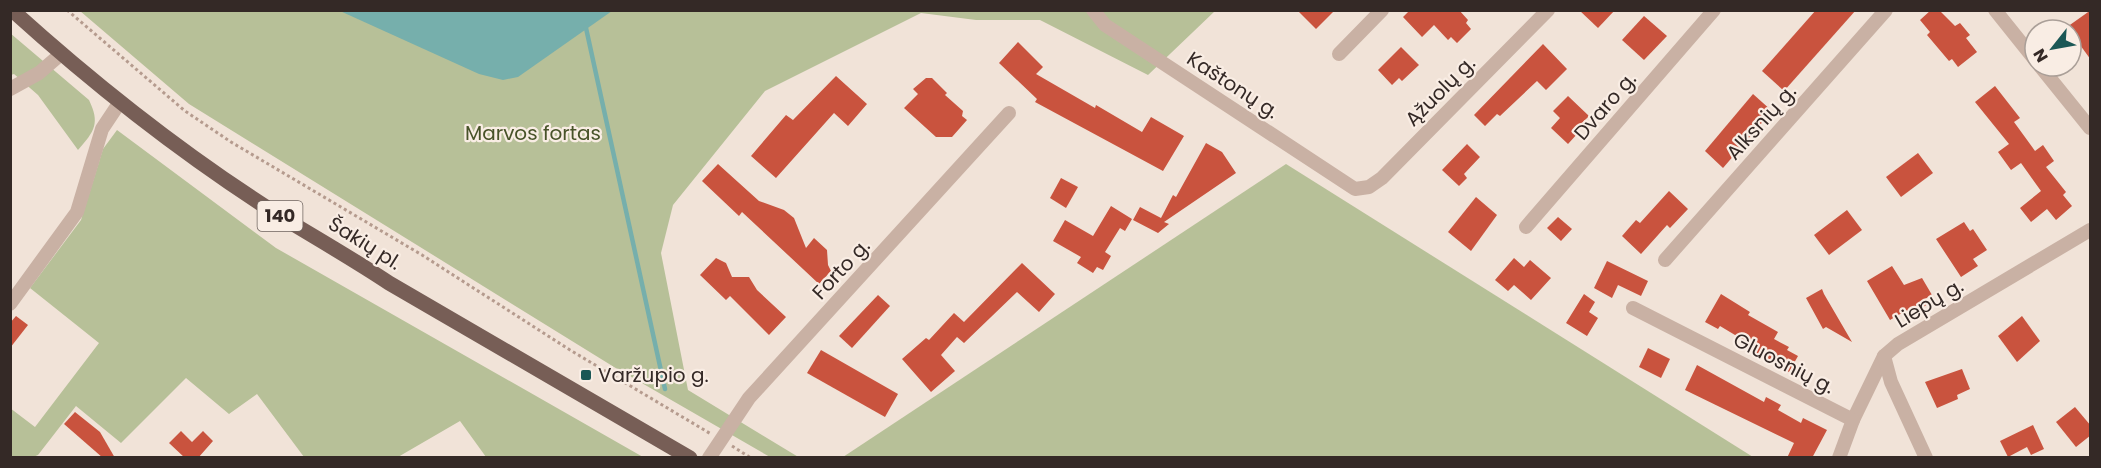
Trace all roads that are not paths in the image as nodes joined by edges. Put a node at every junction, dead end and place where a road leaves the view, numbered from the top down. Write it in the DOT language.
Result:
graph roads {
  1 [pos="12,10"];
  2 [pos="1093,10"];
  3 [pos="1382,10"];
  4 [pos="1548,10"];
  5 [pos="1714,10"];
  6 [pos="1886,10"];
  7 [pos="1995,10"];
  8 [pos="2023,45"];
  9 [pos="61,54"];
  10 [pos="1339,54"];
  11 [pos="2050,78"];
  12 [pos="10,89"];
  13 [pos="120,102"];
  14 [pos="1009,113"];
  15 [pos="2091,128"];
  16 [pos="1354,189"];
  17 [pos="1526,227"];
  18 [pos="2091,230"];
  19 [pos="1665,260"];
  20 [pos="10,304"];
  21 [pos="1633,308"];
  22 [pos="1884,356"];
  23 [pos="1853,420"];
  24 [pos="690,458"];
  25 [pos="709,458"];
  26 [pos="1839,458"];
  27 [pos="1926,458"];
  1 -- 9 [label="main road, Šakių pl. / 140"];
  2 -- 16 [label="street, Kaštonų g."];
  3 -- 10 [label="street"];
  4 -- 16 [label="street, Ąžuolų g."];
  5 -- 17 [label="street, Dvaro g."];
  6 -- 19 [label="street, Alksnių g."];
  7 -- 8 [label="street"];
  9 -- 12 [label="street"];
  9 -- 13 [label="main road, Šakių pl. / 140"];
  11 -- 15 [label="street"];
  13 -- 20 [label="street"];
  13 -- 24 [label="main road, Šakių pl. / 140"];
  14 -- 25 [label="street, Forto g."];
  18 -- 22 [label="street, Liepų g."];
  21 -- 23 [label="street, Gluosnių g."];
  22 -- 23 [label="street"];
  22 -- 27 [label="street"];
  23 -- 26 [label="street"];
}
